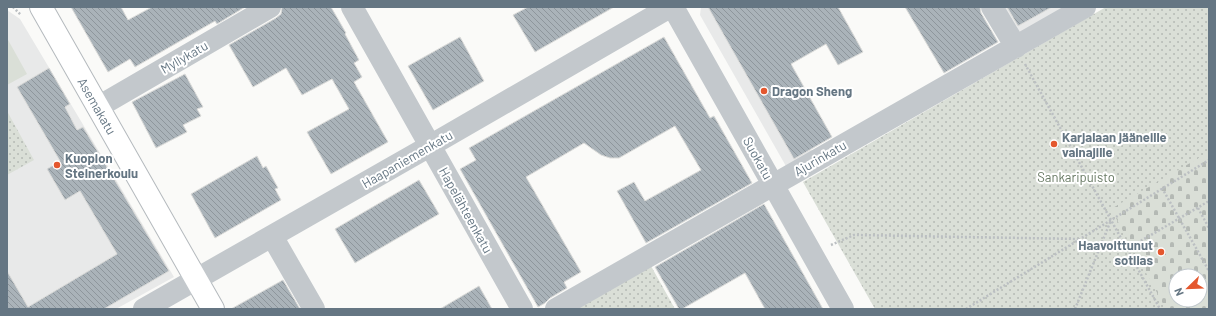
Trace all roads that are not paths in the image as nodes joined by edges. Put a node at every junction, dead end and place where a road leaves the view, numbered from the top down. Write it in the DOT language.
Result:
graph roads {
  1 [pos="41,7"];
  2 [pos="270,7"];
  3 [pos="352,7"];
  4 [pos="670,7"];
  5 [pos="674,7"];
  6 [pos="992,7"];
  7 [pos="1085,7"];
  8 [pos="1016,47"];
  9 [pos="98,107"];
  10 [pos="430,146"];
  11 [pos="773,185"];
  12 [pos="272,236"];
  13 [pos="196,279"];
  14 [pos="144,309"];
  15 [pos="213,309"];
  16 [pos="314,309"];
  17 [pos="522,309"];
  18 [pos="556,309"];
  19 [pos="843,309"];
  1 -- 9 [label="main road, Asemakatu"];
  2 -- 9 [label="street, Myllykatu"];
  3 -- 10 [label="street, Hapelähteenkatu"];
  4 -- 10 [label="street, Haapaniemenkatu"];
  5 -- 11 [label="street, Suokatu"];
  6 -- 8 [label="street"];
  7 -- 8 [label="street, Ajurinkatu"];
  8 -- 11 [label="street, Ajurinkatu"];
  9 -- 13 [label="main road, Asemakatu"];
  10 -- 12 [label="street, Haapaniemenkatu"];
  10 -- 17 [label="street, Hapelähteenkatu"];
  11 -- 18 [label="street, Ajurinkatu"];
  11 -- 19 [label="street, Suokatu"];
  12 -- 13 [label="street, Haapaniemenkatu"];
  12 -- 16 [label="street"];
  13 -- 14 [label="street, Haapaniemenkatu"];
  13 -- 15 [label="main road, Asemakatu"];
}
